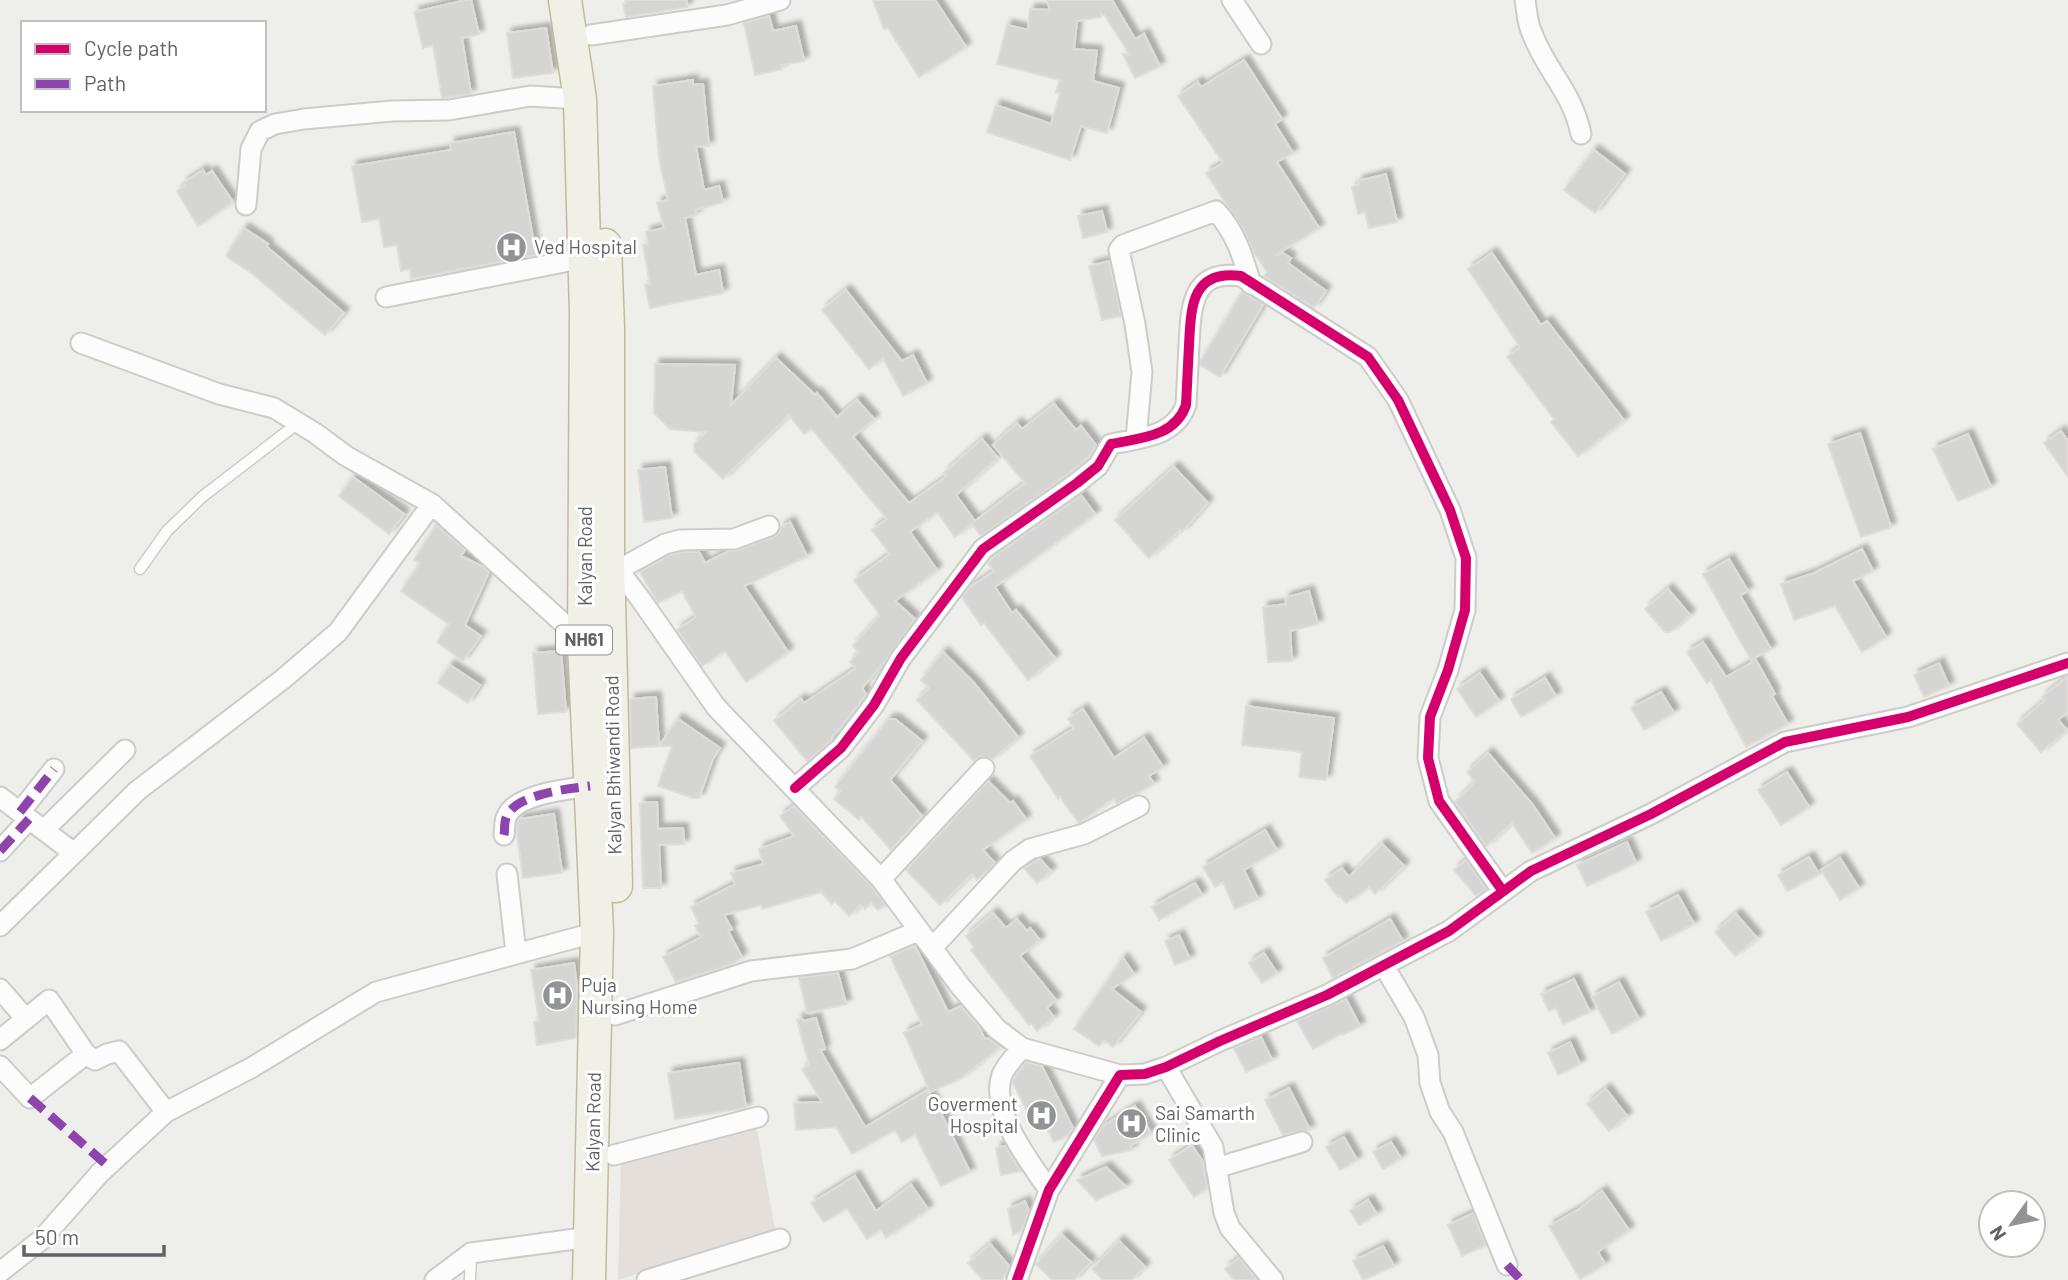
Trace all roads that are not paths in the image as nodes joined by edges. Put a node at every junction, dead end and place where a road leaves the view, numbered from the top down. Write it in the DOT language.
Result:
graph roads {
  1 [pos="565,0"];
  2 [pos="586,0"];
  3 [pos="779,0"];
  4 [pos="1232,0"];
  5 [pos="1525,0"];
  6 [pos="591,35"];
  7 [pos="1261,44"];
  8 [pos="580,99"];
  9 [pos="1581,134"];
  10 [pos="246,205"];
  11 [pos="584,258"];
  12 [pos="1251,284"];
  13 [pos="386,297"];
  14 [pos="82,343"];
  15 [pos="298,423"];
  16 [pos="1136,439"];
  17 [pos="432,504"];
  18 [pos="769,526"];
  19 [pos="604,556"];
  20 [pos="141,569"];
  21 [pos="584,642"];
  22 [pos="2068,663"];
  23 [pos="125,750"];
  24 [pos="984,768"];
  25 [pos="54,769"];
  26 [pos="590,786"];
  27 [pos="795,788"];
  28 [pos="0,797"];
  29 [pos="1139,806"];
  30 [pos="31,820"];
  31 [pos="504,835"];
  32 [pos="0,851"];
  33 [pos="74,853"];
  34 [pos="507,874"];
  35 [pos="881,879"];
  36 [pos="1502,890"];
  37 [pos="0,926"];
  38 [pos="918,931"];
  39 [pos="597,932"];
  40 [pos="932,948"];
  41 [pos="516,953"];
  42 [pos="1384,966"];
  43 [pos="0,989"];
  44 [pos="19,1011"];
  45 [pos="615,1015"];
  46 [pos="0,1040"];
  47 [pos="1022,1048"];
  48 [pos="86,1054"];
  49 [pos="0,1066"];
  50 [pos="1166,1067"];
  51 [pos="1120,1075"];
  52 [pos="166,1112"];
  53 [pos="758,1117"];
  54 [pos="1302,1142"];
  55 [pos="614,1154"];
  56 [pos="1216,1168"];
  57 [pos="1049,1190"];
  58 [pos="590,1237"];
  59 [pos="780,1239"];
  60 [pos="471,1253"];
  61 [pos="1507,1265"];
  62 [pos="0,1272"];
  63 [pos="435,1280"];
  64 [pos="470,1280"];
  65 [pos="589,1280"];
  66 [pos="608,1280"];
  67 [pos="647,1280"];
  68 [pos="1017,1280"];
  69 [pos="1273,1280"];
  1 -- 8 [label="highway, Kalyan Road / NH61"];
  2 -- 6 [label="highway, Kalyan Bhiwandi Road / NH61"];
  3 -- 6 [label="street"];
  4 -- 7 [label="street"];
  5 -- 9 [label="street"];
  6 -- 19 [label="highway, Kalyan Bhiwandi Road / NH61"];
  8 -- 10 [label="street"];
  8 -- 11 [label="highway, Kalyan Road / NH61"];
  11 -- 13 [label="street"];
  11 -- 19 [label="highway, Kalyan Road / NH61"];
  12 -- 16 [label="street"];
  12 -- 16 [label="street"];
  12 -- 36 [label="street"];
  14 -- 15 [label="street"];
  15 -- 17 [label="street"];
  15 -- 20 [label="lane"];
  16 -- 27 [label="street"];
  17 -- 21 [label="street"];
  17 -- 33 [label="street"];
  18 -- 19 [label="street"];
  19 -- 21 [label="highway, Kalyan Road / NH61"];
  19 -- 27 [label="street"];
  19 -- 45 [label="highway, Kalyan Bhiwandi Road / NH61"];
  21 -- 26 [label="highway, Kalyan Road / NH61"];
  22 -- 36 [label="street"];
  23 -- 30 [label="street"];
  24 -- 35 [label="street"];
  25 -- 30 [label="street"];
  26 -- 31 [label="street"];
  26 -- 39 [label="highway, Kalyan Road / NH61"];
  27 -- 35 [label="street"];
  28 -- 30 [label="street"];
  29 -- 40 [label="street"];
  30 -- 32 [label="street"];
  30 -- 33 [label="street"];
  33 -- 37 [label="street"];
  34 -- 41 [label="street"];
  35 -- 38 [label="street"];
  36 -- 42 [label="street"];
  38 -- 40 [label="street"];
  38 -- 45 [label="street"];
  39 -- 41 [label="street"];
  39 -- 58 [label="highway, Kalyan Road / NH61"];
  40 -- 47 [label="street"];
  41 -- 52 [label="street"];
  42 -- 50 [label="street"];
  42 -- 61 [label="street"];
  43 -- 44 [label="street"];
  45 -- 55 [label="highway, Kalyan Bhiwandi Road / NH61"];
  46 -- 48 [label="street"];
  47 -- 51 [label="street"];
  47 -- 57 [label="street"];
  48 -- 49 [label="street"];
  48 -- 52 [label="street"];
  50 -- 51 [label="street"];
  50 -- 56 [label="street"];
  51 -- 57 [label="street"];
  52 -- 62 [label="street"];
  53 -- 55 [label="street"];
  54 -- 56 [label="street"];
  55 -- 66 [label="highway, Kalyan Bhiwandi Road / NH61"];
  56 -- 69 [label="street"];
  57 -- 68 [label="street"];
  58 -- 60 [label="street"];
  58 -- 65 [label="highway, Kalyan Road / NH61"];
  59 -- 67 [label="street"];
  60 -- 63 [label="street"];
  60 -- 64 [label="lane"];
}
